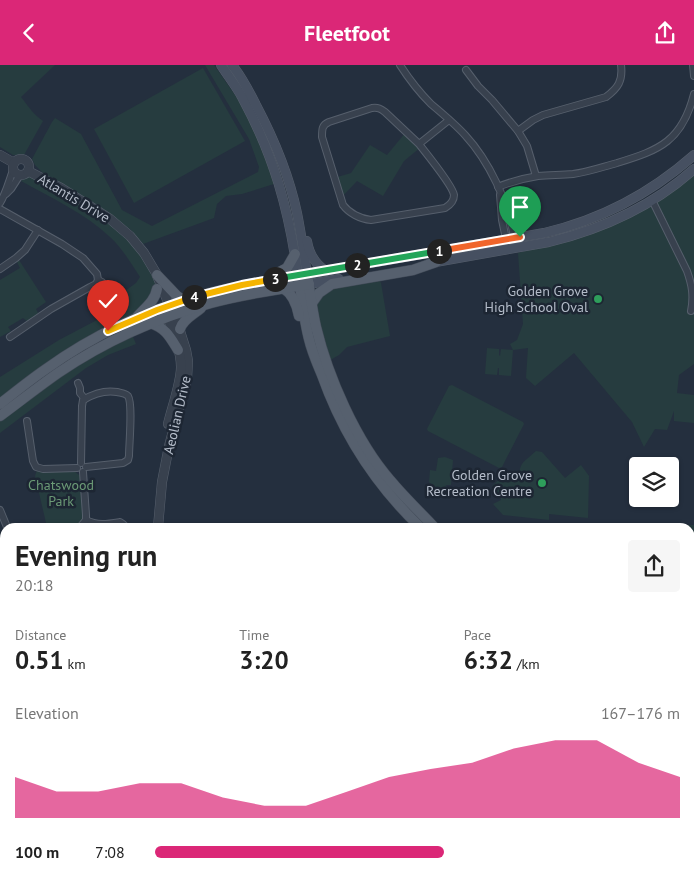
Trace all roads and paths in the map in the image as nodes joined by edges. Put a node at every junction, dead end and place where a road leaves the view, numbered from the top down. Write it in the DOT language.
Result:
graph roads {
  1 [pos="221,65"];
  2 [pos="232,65"];
  3 [pos="400,65"];
  4 [pos="621,65"];
  5 [pos="693,65"];
  6 [pos="466,70"];
  7 [pos="694,77"];
  8 [pos="694,94"];
  9 [pos="449,120"];
  10 [pos="518,131"];
  11 [pos="419,144"];
  12 [pos="0,155"];
  13 [pos="694,155"];
  14 [pos="694,169"];
  15 [pos="19,170"];
  16 [pos="536,176"];
  17 [pos="499,191"];
  18 [pos="646,191"];
  19 [pos="652,200"];
  20 [pos="0,203"];
  21 [pos="0,209"];
  22 [pos="297,213"];
  23 [pos="118,227"];
  24 [pos="38,229"];
  25 [pos="510,239"];
  26 [pos="512,249"];
  27 [pos="295,254"];
  28 [pos="436,262"];
  29 [pos="0,269"];
  30 [pos="326,271"];
  31 [pos="157,275"];
  32 [pos="98,279"];
  33 [pos="303,280"];
  34 [pos="255,283"];
  35 [pos="283,288"];
  36 [pos="157,289"];
  37 [pos="113,298"];
  38 [pos="187,299"];
  39 [pos="312,303"];
  40 [pos="203,305"];
  41 [pos="169,311"];
  42 [pos="691,311"];
  43 [pos="134,320"];
  44 [pos="150,323"];
  45 [pos="180,329"];
  46 [pos="10,337"];
  47 [pos="178,351"];
  48 [pos="314,354"];
  49 [pos="78,383"];
  50 [pos="85,399"];
  51 [pos="0,403"];
  52 [pos="0,416"];
  53 [pos="27,421"];
  54 [pos="360,447"];
  55 [pos="82,468"];
  56 [pos="390,480"];
  57 [pos="0,510"];
  58 [pos="5,523"];
  59 [pos="82,523"];
  60 [pos="153,523"];
  61 [pos="158,523"];
  62 [pos="416,523"];
  63 [pos="423,523"];
  64 [pos="430,523"];
  1 -- 27 [label="main road"];
  2 -- 22 [label="main road"];
  3 -- 9 [label="street"];
  4 -- 10 [label="street"];
  5 -- 7 [label="street"];
  6 -- 10 [label="street"];
  8 -- 16 [label="street"];
  9 -- 11 [label="street"];
  9 -- 17 [label="street"];
  10 -- 16 [label="street"];
  11 -- 11 [label="street"];
  12 -- 15 [label="street, Atlantis Drive"];
  13 -- 18 [label="main road"];
  14 -- 19 [label="main road"];
  15 -- 20 [label="street"];
  15 -- 23 [label="street, Atlantis Drive"];
  16 -- 17 [label="street"];
  17 -- 25 [label="street"];
  18 -- 19 [label="main road"];
  18 -- 25 [label="main road"];
  19 -- 26 [label="main road"];
  19 -- 42 [label="street"];
  21 -- 24 [label="street"];
  22 -- 30 [label="main road"];
  22 -- 33 [label="main road"];
  23 -- 31 [label="street, Atlantis Drive"];
  23 -- 36 [label="street, Atlantis Drive"];
  24 -- 29 [label="street"];
  24 -- 32 [label="street"];
  25 -- 26 [label="main road"];
  25 -- 30 [label="main road"];
  26 -- 28 [label="main road"];
  27 -- 33 [label="main road"];
  27 -- 34 [label="main road"];
  28 -- 33 [label="main road"];
  28 -- 39 [label="main road"];
  30 -- 33 [label="main road"];
  31 -- 38 [label="main road"];
  31 -- 41 [label="street, Atlantis Drive"];
  32 -- 37 [label="street"];
  32 -- 46 [label="street"];
  33 -- 34 [label="main road"];
  33 -- 35 [label="main road"];
  33 -- 39 [label="main road"];
  33 -- 48 [label="main road"];
  34 -- 38 [label="main road"];
  35 -- 40 [label="main road"];
  35 -- 48 [label="main road"];
  36 -- 41 [label="street, Atlantis Drive"];
  36 -- 43 [label="main road"];
  38 -- 41 [label="main road"];
  39 -- 54 [label="main road"];
  40 -- 41 [label="main road"];
  40 -- 45 [label="main road"];
  41 -- 43 [label="main road"];
  41 -- 44 [label="main road"];
  41 -- 45 [label="street, Aeolian Drive"];
  41 -- 47 [label="street, Aeolian Drive"];
  43 -- 51 [label="main road"];
  44 -- 47 [label="main road"];
  44 -- 52 [label="main road"];
  45 -- 61 [label="street, Aeolian Drive"];
  47 -- 60 [label="street, Aeolian Drive"];
  48 -- 54 [label="main road"];
  49 -- 50 [label="street"];
  50 -- 55 [label="street"];
  50 -- 55 [label="street"];
  53 -- 55 [label="street"];
  54 -- 56 [label="main road"];
  54 -- 62 [label="main road"];
  55 -- 59 [label="street"];
  56 -- 63 [label="main road"];
  56 -- 64 [label="main road"];
  57 -- 58 [label="street"];
}
